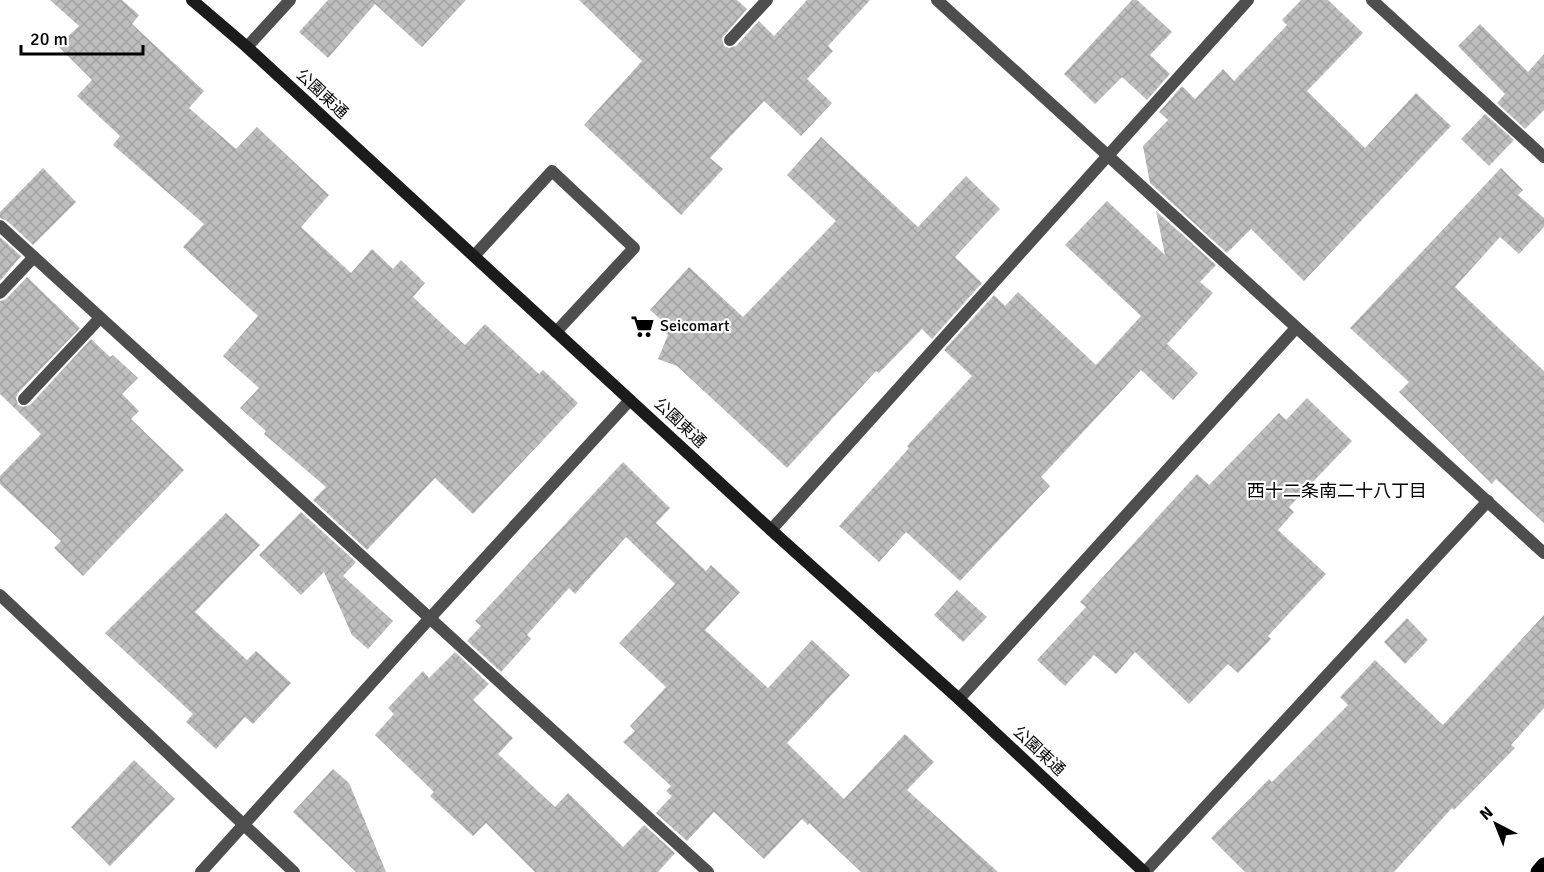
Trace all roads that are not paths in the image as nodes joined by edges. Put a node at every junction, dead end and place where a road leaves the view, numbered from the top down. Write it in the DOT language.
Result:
graph roads {
  1 [pos="192,0"];
  2 [pos="290,0"];
  3 [pos="767,0"];
  4 [pos="937,0"];
  5 [pos="1248,0"];
  6 [pos="1372,0"];
  7 [pos="730,40"];
  8 [pos="247,47"];
  9 [pos="1107,156"];
  10 [pos="1544,157"];
  11 [pos="0,226"];
  12 [pos="474,256"];
  13 [pos="34,257"];
  14 [pos="0,293"];
  15 [pos="100,318"];
  16 [pos="1296,328"];
  17 [pos="556,332"];
  18 [pos="24,399"];
  19 [pos="630,400"];
  20 [pos="1488,501"];
  21 [pos="771,530"];
  22 [pos="1544,553"];
  23 [pos="0,595"];
  24 [pos="430,618"];
  25 [pos="959,699"];
  26 [pos="243,826"];
  27 [pos="1544,866"];
  28 [pos="201,872"];
  29 [pos="294,872"];
  30 [pos="708,872"];
  31 [pos="1144,872"];
  32 [pos="1538,872"];
  1 -- 8 [label="street, 公園東通"];
  2 -- 8 [label="street"];
  3 -- 7 [label="street"];
  4 -- 9 [label="street"];
  5 -- 9 [label="street"];
  6 -- 10 [label="street"];
  8 -- 12 [label="street, 公園東通"];
  9 -- 16 [label="street"];
  9 -- 21 [label="street"];
  11 -- 13 [label="street"];
  12 -- 17 [label="street, 公園東通"];
  12 -- 17 [label="street"];
  13 -- 14 [label="street"];
  13 -- 15 [label="street"];
  15 -- 18 [label="street"];
  15 -- 24 [label="street"];
  16 -- 20 [label="street"];
  16 -- 25 [label="street"];
  17 -- 19 [label="street, 公園東通"];
  19 -- 21 [label="street, 公園東通"];
  19 -- 24 [label="street"];
  20 -- 22 [label="street"];
  20 -- 31 [label="street"];
  21 -- 25 [label="street, 公園東通"];
  23 -- 26 [label="street"];
  24 -- 26 [label="street"];
  24 -- 30 [label="street"];
  25 -- 31 [label="street, 公園東通"];
  26 -- 28 [label="street"];
  26 -- 29 [label="street"];
  27 -- 32 [label="main road"];
}
